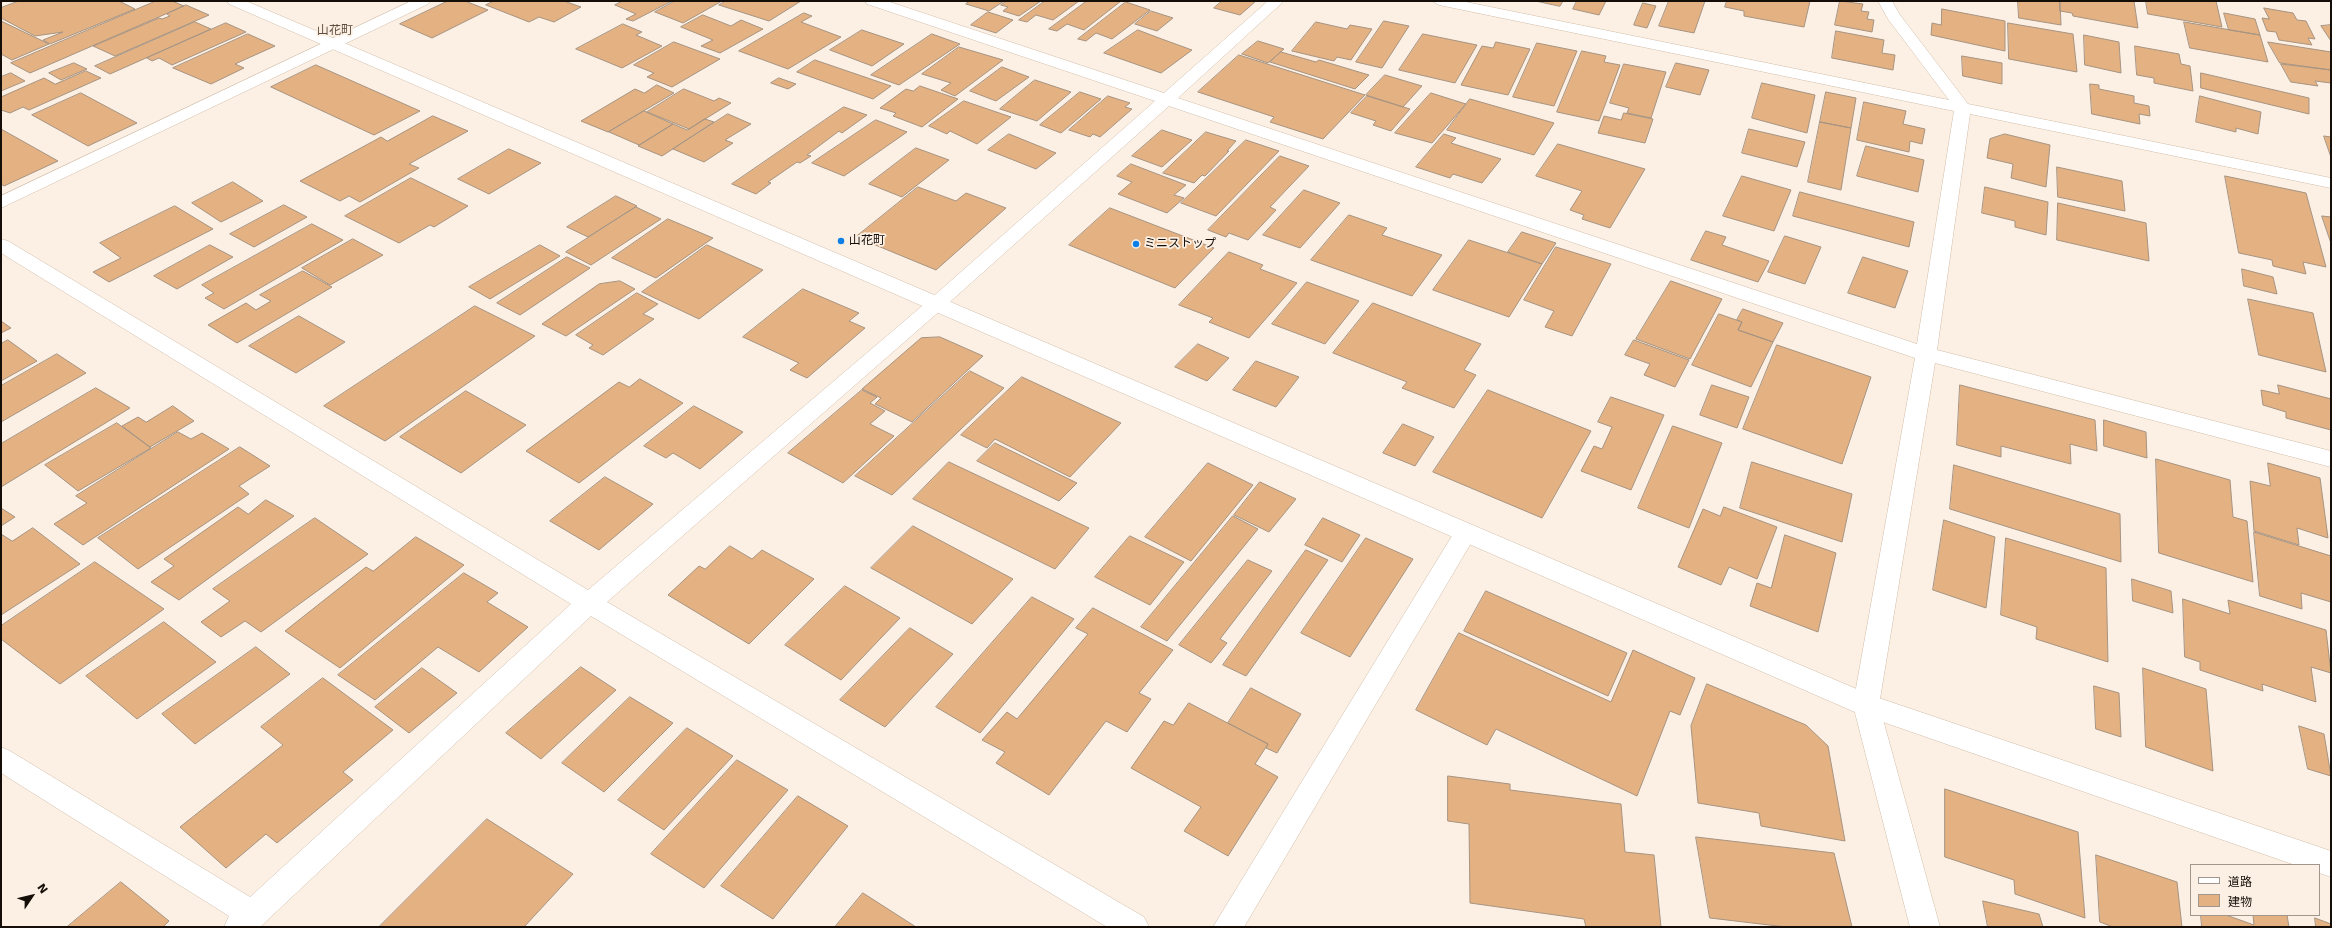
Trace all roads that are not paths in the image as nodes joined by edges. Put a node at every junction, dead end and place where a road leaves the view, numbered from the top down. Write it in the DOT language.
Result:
graph roads {
  1 [pos="234,1"];
  2 [pos="423,1"];
  3 [pos="872,1"];
  4 [pos="1277,1"];
  5 [pos="1439,1"];
  6 [pos="1885,1"];
  7 [pos="335,44"];
  8 [pos="1167,99"];
  9 [pos="1963,108"];
  10 [pos="2331,183"];
  11 [pos="1,203"];
  12 [pos="1,245"];
  13 [pos="935,305"];
  14 [pos="1926,354"];
  15 [pos="2331,459"];
  16 [pos="1466,532"];
  17 [pos="589,603"];
  18 [pos="1866,705"];
  19 [pos="1,759"];
  20 [pos="2331,864"];
  21 [pos="246,921"];
  22 [pos="1134,927"];
  23 [pos="1228,927"];
  24 [pos="1925,927"];
  1 -- 7 [label="street"];
  2 -- 7 [label="street"];
  3 -- 8 [label="street"];
  4 -- 8 [label="street"];
  5 -- 9 [label="street"];
  6 -- 9 [label="street"];
  7 -- 11 [label="street"];
  7 -- 13 [label="street"];
  8 -- 13 [label="street"];
  8 -- 14 [label="street"];
  9 -- 10 [label="street"];
  9 -- 14 [label="street"];
  12 -- 17 [label="street"];
  13 -- 16 [label="street"];
  13 -- 17 [label="street"];
  14 -- 15 [label="street"];
  14 -- 18 [label="street"];
  16 -- 18 [label="street"];
  16 -- 23 [label="street"];
  17 -- 21 [label="street"];
  17 -- 22 [label="street"];
  18 -- 20 [label="street"];
  18 -- 24 [label="street"];
  19 -- 21 [label="street"];
}
